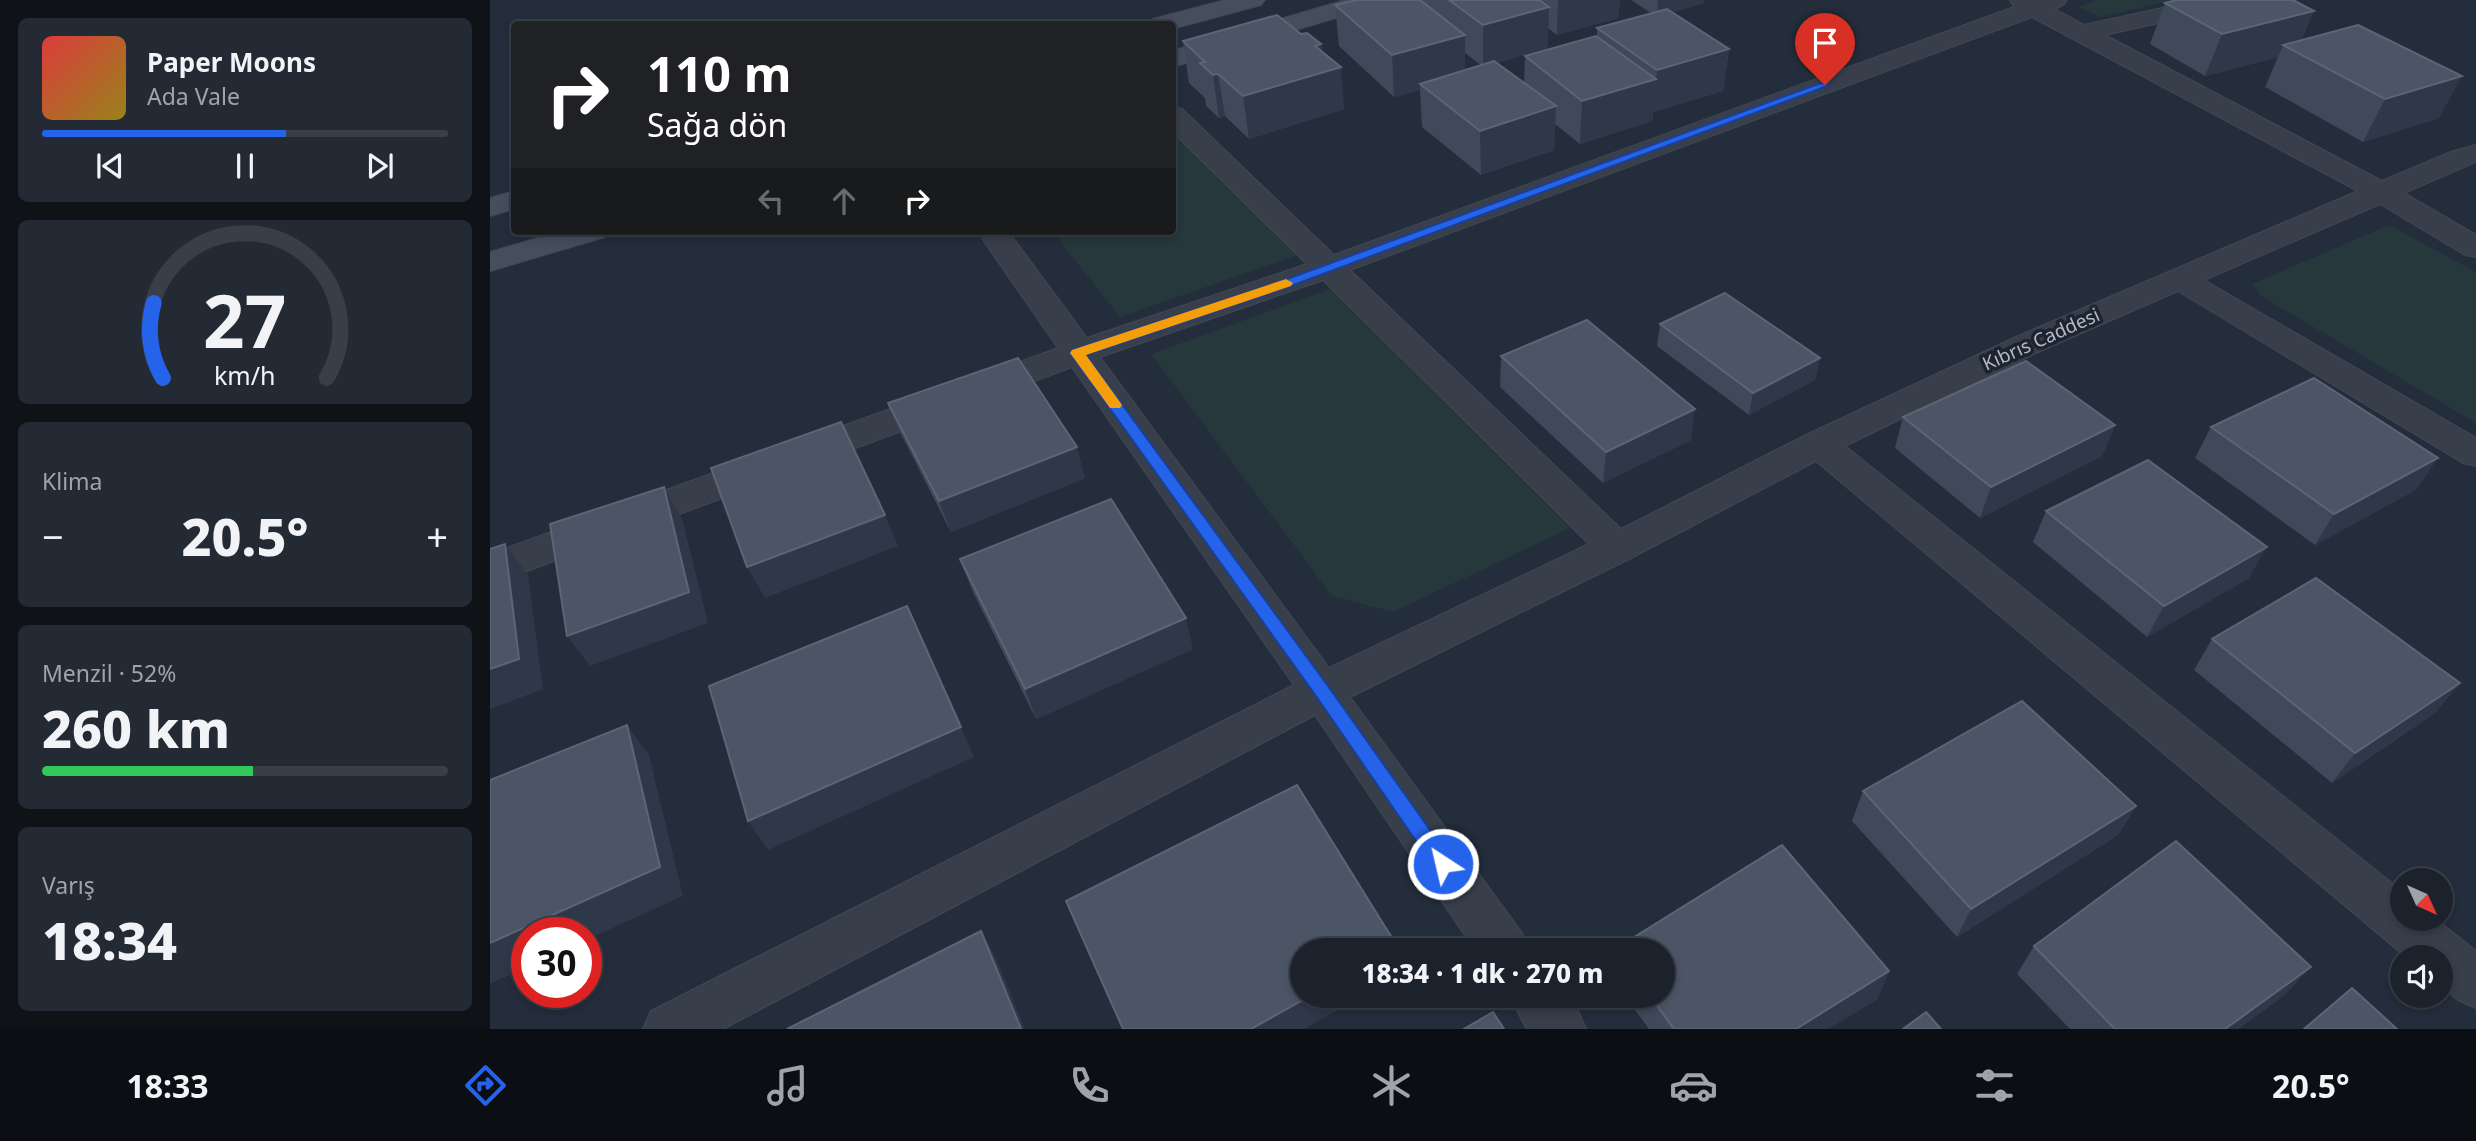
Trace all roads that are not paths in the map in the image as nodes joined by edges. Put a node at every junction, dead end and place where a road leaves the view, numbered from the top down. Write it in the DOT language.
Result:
graph roads {
  1 [pos="1252,0"];
  2 [pos="1371,0"];
  3 [pos="2232,0"];
  4 [pos="2036,3"];
  5 [pos="1173,21"];
  6 [pos="2081,33"];
  7 [pos="1176,58"];
  8 [pos="1176,119"];
  9 [pos="2476,153"];
  10 [pos="2381,192"];
  11 [pos="511,201"];
  12 [pos="490,207"];
  13 [pos="581,235"];
  14 [pos="995,235"];
  15 [pos="2476,248"];
  16 [pos="490,262"];
  17 [pos="1329,268"];
  18 [pos="2178,278"];
  19 [pos="1077,353"];
  20 [pos="1819,444"];
  21 [pos="2476,454"];
  22 [pos="1617,548"];
  23 [pos="490,570"];
  24 [pos="1322,691"];
  25 [pos="1496,938"];
  26 [pos="2476,983"];
  27 [pos="1544,1008"];
  28 [pos="670,1029"];
  29 [pos="1559,1029"];
  1 -- 5 [label="main road"];
  2 -- 7 [label="main road"];
  3 -- 6 [label="street"];
  4 -- 6 [label="street"];
  4 -- 17 [label="street"];
  6 -- 10 [label="street"];
  8 -- 17 [label="street"];
  9 -- 10 [label="street, Kıbrıs Caddesi"];
  10 -- 15 [label="street"];
  10 -- 18 [label="street, Kıbrıs Caddesi"];
  11 -- 12 [label="main road"];
  13 -- 16 [label="main road"];
  14 -- 19 [label="street"];
  17 -- 19 [label="street"];
  17 -- 22 [label="street"];
  18 -- 20 [label="street, Kıbrıs Caddesi"];
  18 -- 21 [label="street"];
  19 -- 23 [label="street"];
  19 -- 24 [label="street"];
  20 -- 22 [label="street, Kıbrıs Caddesi"];
  20 -- 26 [label="street"];
  22 -- 24 [label="street, Kıbrıs Caddesi"];
  24 -- 25 [label="street"];
  24 -- 28 [label="street, Kıbrıs Caddesi"];
  27 -- 29 [label="street"];
}
